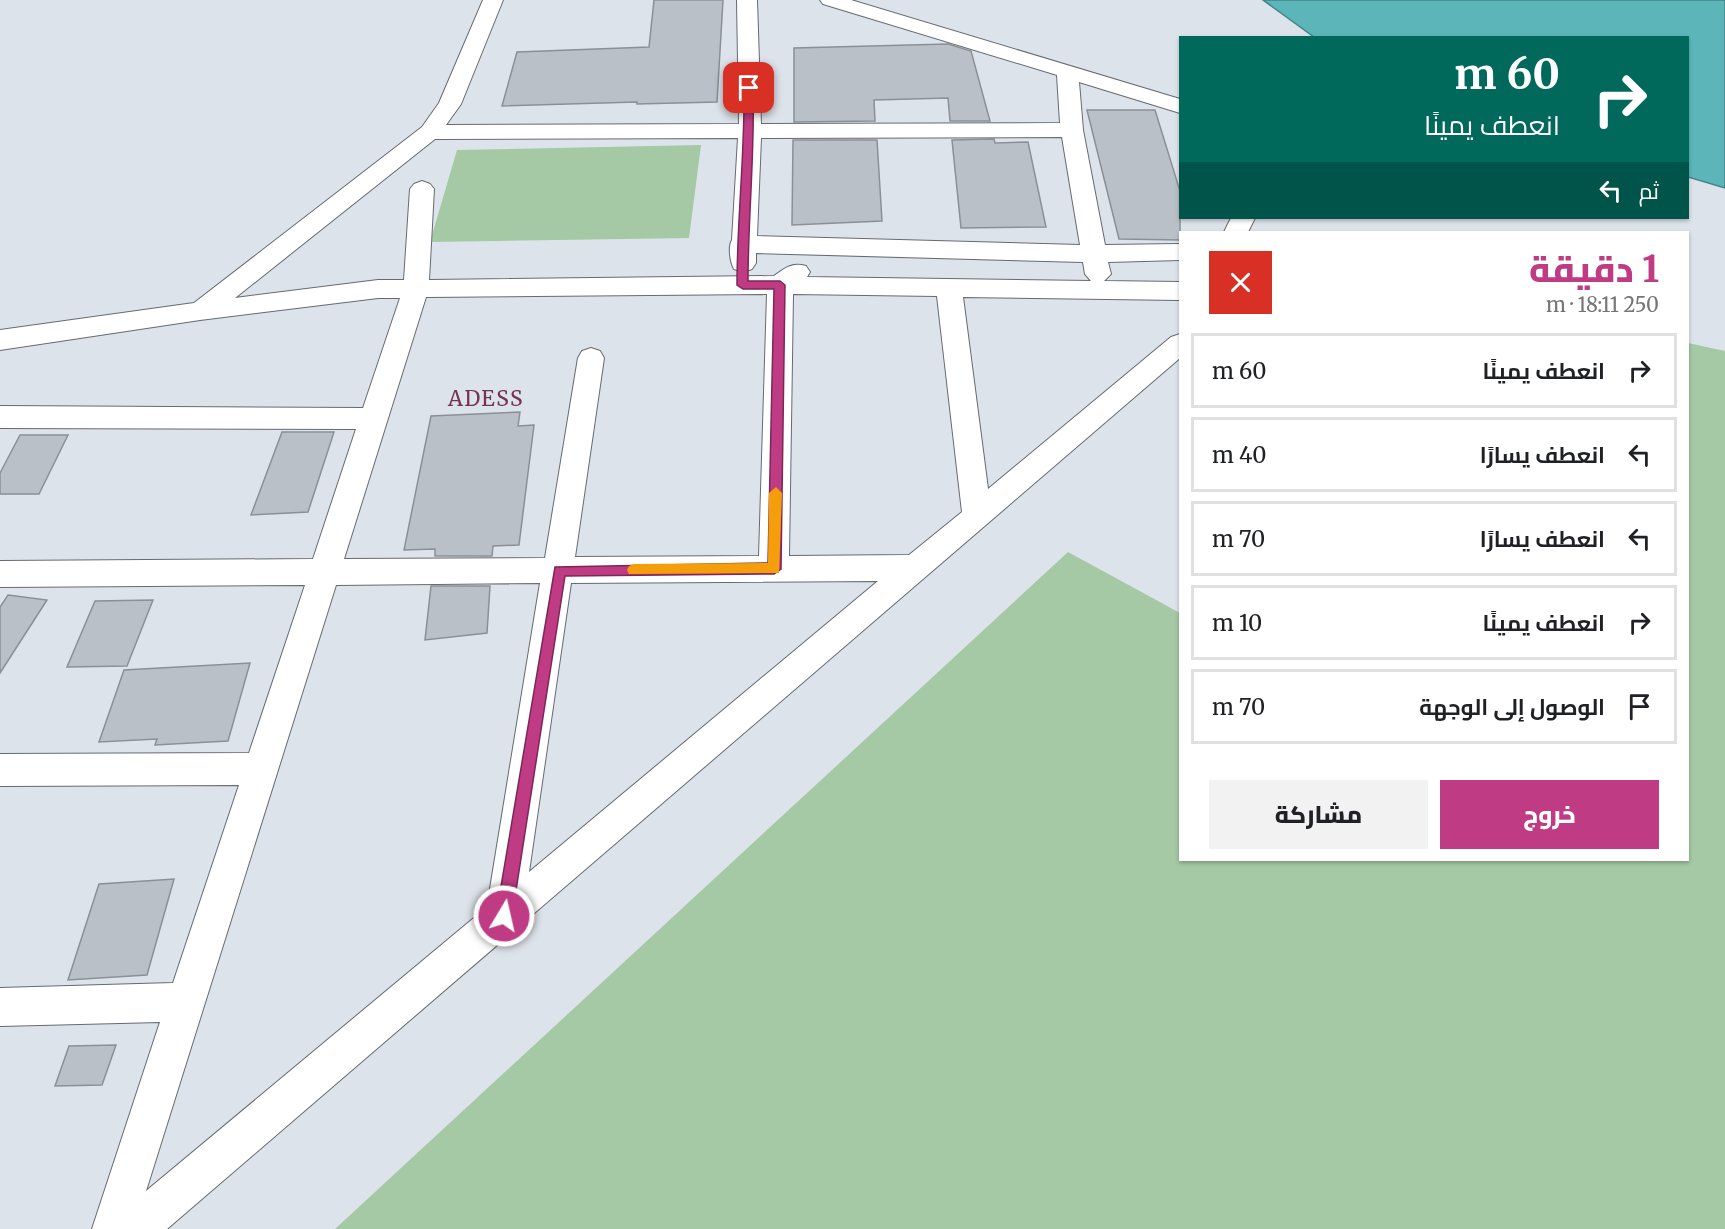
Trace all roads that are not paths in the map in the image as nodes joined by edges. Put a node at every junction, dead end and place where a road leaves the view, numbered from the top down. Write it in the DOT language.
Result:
graph roads {
  1 [pos="493,0"];
  2 [pos="747,0"];
  3 [pos="830,0"];
  4 [pos="1067,72"];
  5 [pos="1179,106"];
  6 [pos="1072,130"];
  7 [pos="430,132"];
  8 [pos="750,132"];
  9 [pos="422,189"];
  10 [pos="742,244"];
  11 [pos="832,246"];
  12 [pos="970,250"];
  13 [pos="1028,252"];
  14 [pos="1179,252"];
  15 [pos="1095,254"];
  16 [pos="1001,271"];
  17 [pos="743,285"];
  18 [pos="780,285"];
  19 [pos="416,288"];
  20 [pos="949,288"];
  21 [pos="977,288"];
  22 [pos="1027,289"];
  23 [pos="1100,290"];
  24 [pos="1179,291"];
  25 [pos="200,311"];
  26 [pos="0,340"];
  27 [pos="1179,345"];
  28 [pos="591,358"];
  29 [pos="0,417"];
  30 [pos="374,419"];
  31 [pos="977,517"];
  32 [pos="916,568"];
  33 [pos="774,569"];
  34 [pos="560,571"];
  35 [pos="325,572"];
  36 [pos="0,574"];
  37 [pos="261,769"];
  38 [pos="0,770"];
  39 [pos="504,916"];
  40 [pos="186,1002"];
  41 [pos="0,1007"];
  42 [pos="113,1229"];
  43 [pos="134,1229"];
  1 -- 7 [label="street"];
  2 -- 8 [label="street"];
  3 -- 4 [label="street"];
  4 -- 5 [label="street"];
  4 -- 6 [label="street"];
  6 -- 8 [label="street"];
  6 -- 15 [label="street"];
  7 -- 8 [label="street"];
  7 -- 25 [label="street"];
  8 -- 10 [label="street"];
  9 -- 19 [label="street"];
  10 -- 11 [label="street"];
  10 -- 17 [label="street"];
  11 -- 12 [label="street"];
  11 -- 18 [label="street"];
  12 -- 13 [label="street"];
  12 -- 16 [label="street"];
  12 -- 21 [label="street"];
  13 -- 15 [label="street"];
  13 -- 16 [label="street"];
  14 -- 15 [label="street"];
  15 -- 23 [label="street"];
  16 -- 21 [label="street"];
  16 -- 22 [label="street"];
  17 -- 18 [label="street"];
  17 -- 19 [label="street"];
  18 -- 20 [label="street"];
  18 -- 33 [label="street"];
  19 -- 25 [label="street"];
  19 -- 30 [label="street"];
  20 -- 21 [label="street"];
  20 -- 31 [label="street"];
  21 -- 22 [label="street"];
  22 -- 23 [label="street"];
  23 -- 24 [label="street"];
  25 -- 26 [label="street"];
  27 -- 31 [label="street"];
  28 -- 34 [label="street"];
  29 -- 30 [label="street"];
  30 -- 35 [label="street"];
  31 -- 32 [label="street"];
  32 -- 33 [label="street"];
  32 -- 39 [label="street"];
  33 -- 34 [label="street"];
  34 -- 35 [label="street"];
  34 -- 39 [label="street"];
  35 -- 36 [label="street"];
  35 -- 37 [label="street"];
  37 -- 38 [label="street"];
  37 -- 40 [label="street"];
  39 -- 43 [label="street"];
  40 -- 41 [label="street"];
  40 -- 42 [label="street"];
}
